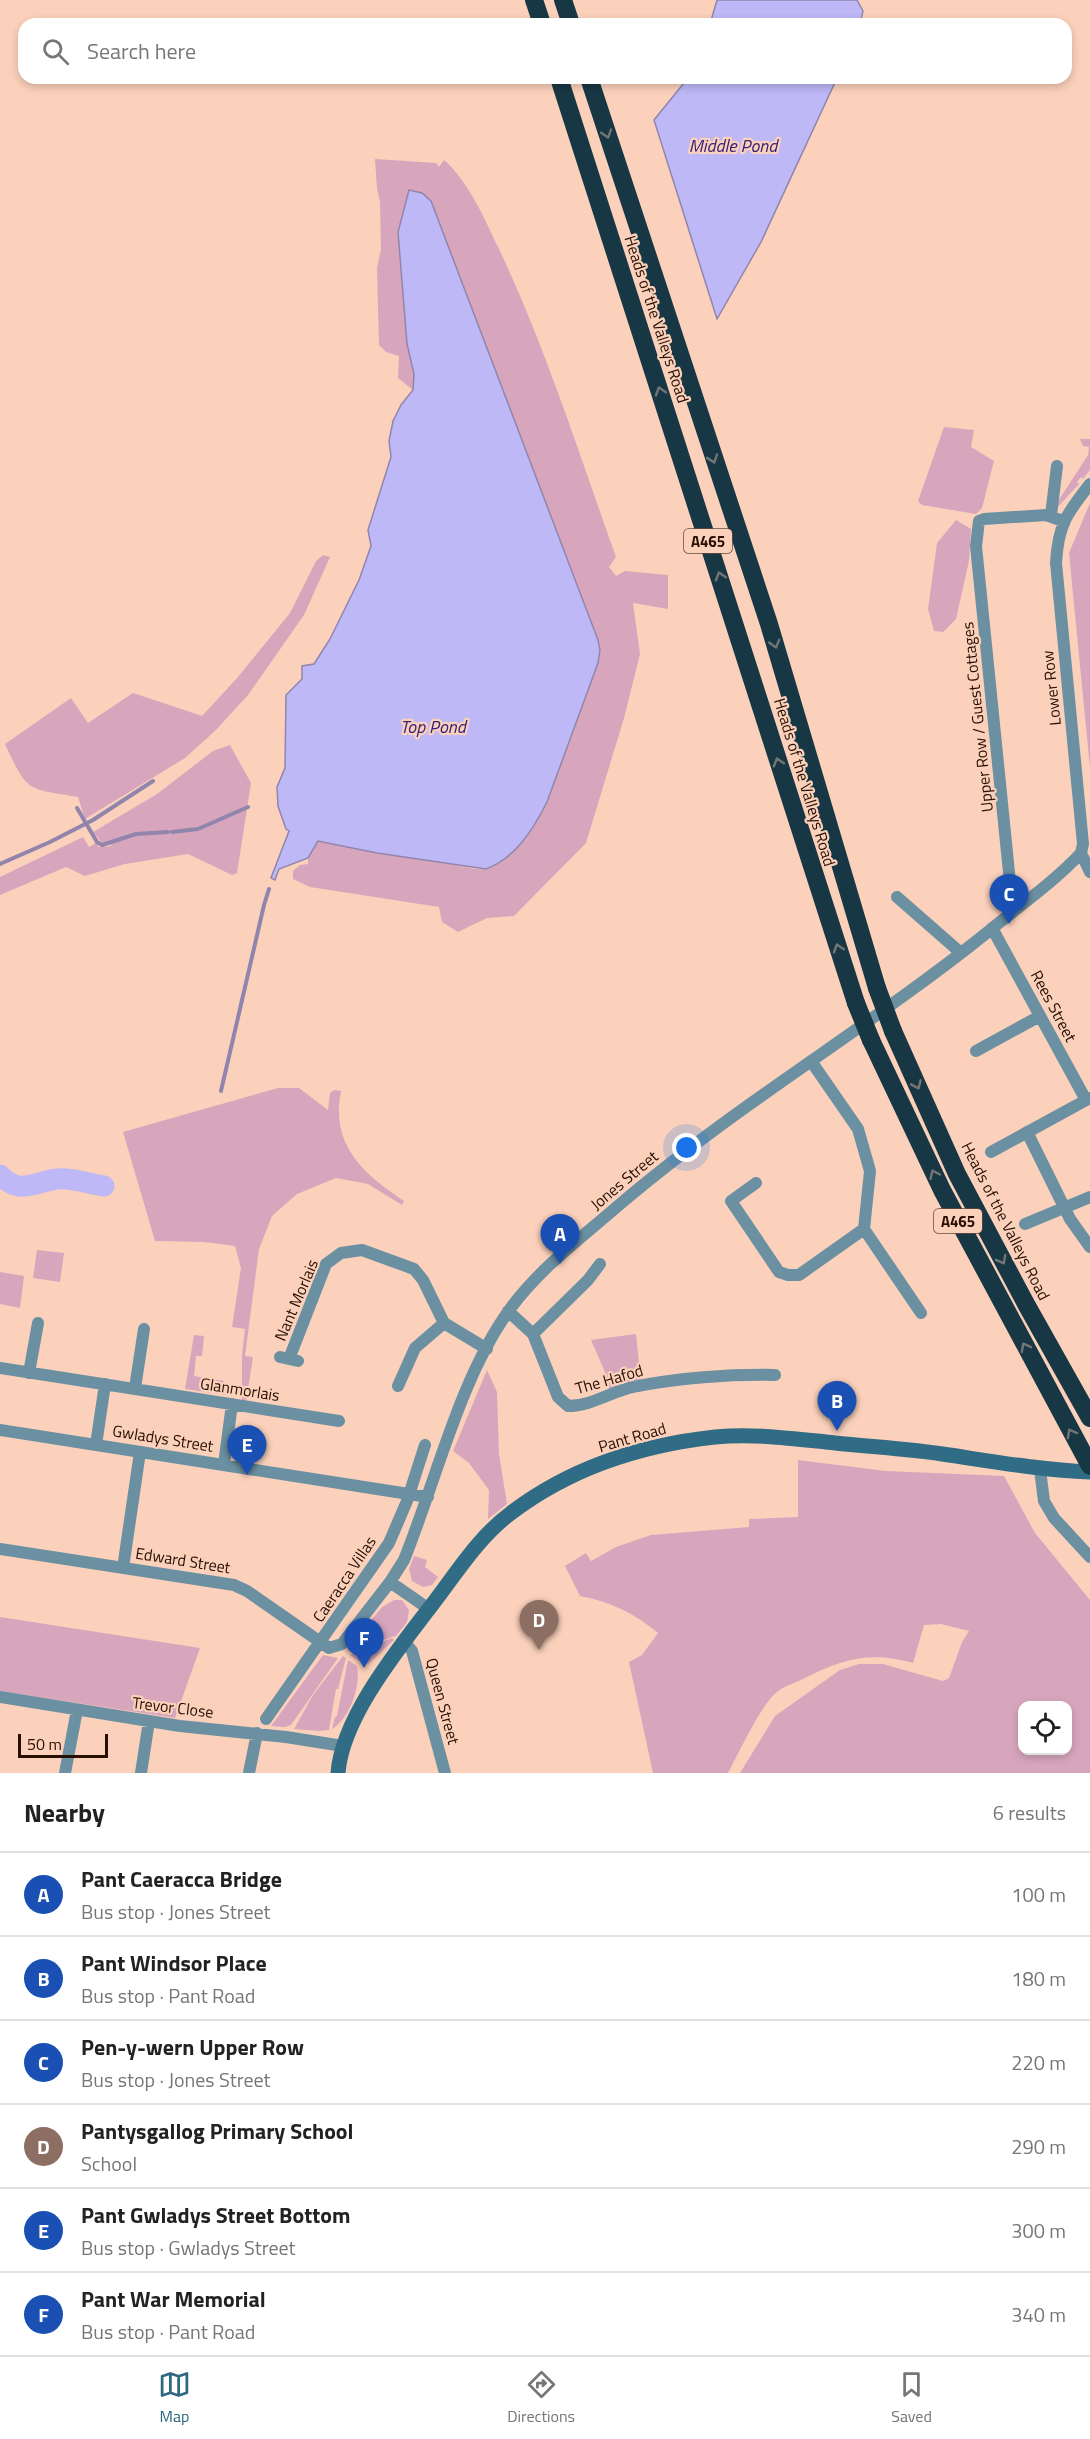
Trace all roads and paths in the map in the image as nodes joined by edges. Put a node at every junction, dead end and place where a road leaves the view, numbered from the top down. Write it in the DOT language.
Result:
graph roads {
  1 [pos="532,0"];
  2 [pos="563,0"];
  3 [pos="539,18"];
  4 [pos="569,18"];
  5 [pos="561,84"];
  6 [pos="590,84"];
  7 [pos="1057,466"];
  8 [pos="1090,484"];
  9 [pos="1051,515"];
  10 [pos="1063,521"];
  11 [pos="1081,853"];
  12 [pos="1090,872"];
  13 [pos="897,897"];
  14 [pos="1017,908"];
  15 [pos="992,928"];
  16 [pos="961,953"];
  17 [pos="1040,1016"];
  18 [pos="976,1051"];
  19 [pos="811,1061"];
  20 [pos="1088,1099"];
  21 [pos="1027,1132"];
  22 [pos="991,1152"];
  23 [pos="756,1184"];
  24 [pos="1090,1197"];
  25 [pos="1064,1207"];
  26 [pos="1025,1224"];
  27 [pos="864,1229"];
  28 [pos="1090,1247"];
  29 [pos="600,1264"];
  30 [pos="508,1311"];
  31 [pos="921,1313"];
  32 [pos="38,1323"];
  33 [pos="444,1323"];
  34 [pos="144,1329"];
  35 [pos="533,1334"];
  36 [pos="487,1349"];
  37 [pos="289,1359"];
  38 [pos="0,1368"];
  39 [pos="29,1373"];
  40 [pos="775,1376"];
  41 [pos="105,1384"];
  42 [pos="398,1386"];
  43 [pos="135,1388"];
  44 [pos="232,1404"];
  45 [pos="1090,1418"];
  46 [pos="339,1421"];
  47 [pos="0,1430"];
  48 [pos="96,1445"];
  49 [pos="425,1445"];
  50 [pos="140,1452"];
  51 [pos="224,1464"];
  52 [pos="1090,1466"];
  53 [pos="1040,1470"];
  54 [pos="1090,1472"];
  55 [pos="409,1493"];
  56 [pos="428,1497"];
  57 [pos="0,1549"];
  58 [pos="1090,1557"];
  59 [pos="123,1568"];
  60 [pos="390,1582"];
  61 [pos="429,1609"];
  62 [pos="404,1641"];
  63 [pos="321,1642"];
  64 [pos="342,1644"];
  65 [pos="0,1697"];
  66 [pos="77,1710"];
  67 [pos="266,1719"];
  68 [pos="149,1721"];
  69 [pos="257,1733"];
  70 [pos="343,1746"];
  71 [pos="65,1773"];
  72 [pos="141,1773"];
  73 [pos="249,1773"];
  74 [pos="338,1773"];
  75 [pos="445,1773"];
  1 -- 3 [label="highway"];
  2 -- 4 [label="highway"];
  52 -- 5 [label="highway, Heads of the Valleys Road / A465, one-way, bridge"];
  6 -- 45 [label="highway, Heads of the Valleys Road / A465, one-way, bridge"];
  7 -- 9 [label="street"];
  8 -- 10 [label="street"];
  9 -- 10 [label="street"];
  9 -- 14 [label="street, Upper Row / Guest Cottages"];
  10 -- 11 [label="street, Lower Row"];
  11 -- 12 [label="street"];
  11 -- 14 [label="street, Jones Street"];
  13 -- 16 [label="street"];
  14 -- 15 [label="street, Jones Street"];
  15 -- 16 [label="street, Jones Street"];
  15 -- 17 [label="street, Rees Street"];
  16 -- 19 [label="street, Jones Street"];
  17 -- 18 [label="street"];
  17 -- 20 [label="street, Rees Street"];
  19 -- 27 [label="street"];
  19 -- 30 [label="street, Jones Street"];
  20 -- 21 [label="street"];
  21 -- 22 [label="street"];
  21 -- 25 [label="street"];
  23 -- 27 [label="street"];
  24 -- 25 [label="street"];
  25 -- 26 [label="street"];
  25 -- 28 [label="street"];
  27 -- 31 [label="street"];
  29 -- 35 [label="street"];
  30 -- 35 [label="street, The Hafod"];
  30 -- 36 [label="street, Jones Street"];
  32 -- 39 [label="street"];
  33 -- 36 [label="street"];
  33 -- 37 [label="street, Nant Morlais"];
  33 -- 42 [label="street"];
  34 -- 43 [label="street"];
  35 -- 40 [label="street, The Hafod"];
  36 -- 56 [label="street, Jones Street"];
  38 -- 39 [label="street, Glanmorlais"];
  39 -- 41 [label="street, Glanmorlais"];
  41 -- 43 [label="street, Glanmorlais"];
  41 -- 48 [label="street"];
  43 -- 44 [label="street, Glanmorlais"];
  44 -- 46 [label="street, Glanmorlais"];
  44 -- 51 [label="street"];
  47 -- 48 [label="street, Gwladys Street"];
  48 -- 50 [label="street, Gwladys Street"];
  49 -- 55 [label="street, Caeracca Villas"];
  50 -- 51 [label="street, Gwladys Street"];
  50 -- 59 [label="street"];
  51 -- 55 [label="street, Gwladys Street"];
  53 -- 54 [label="street, Pant Road"];
  53 -- 58 [label="street"];
  53 -- 61 [label="street, Pant Road"];
  55 -- 56 [label="street, Gwladys Street"];
  55 -- 63 [label="street, Caeracca Villas"];
  56 -- 60 [label="street, Jones Street"];
  57 -- 59 [label="street, Edward Street"];
  59 -- 63 [label="street, Edward Street"];
  60 -- 61 [label="street"];
  60 -- 64 [label="street, Jones Street"];
  61 -- 62 [label="street, Pant Road"];
  62 -- 70 [label="street, Pant Road"];
  62 -- 75 [label="street, Queen Street"];
  63 -- 64 [label="street, Edward Street"];
  63 -- 67 [label="street, Caeracca Villas"];
  65 -- 66 [label="street, Trevor Close"];
  66 -- 68 [label="street, Trevor Close"];
  66 -- 71 [label="street"];
  68 -- 69 [label="street, Trevor Close"];
  68 -- 72 [label="street"];
  69 -- 70 [label="street, Trevor Close"];
  69 -- 73 [label="street"];
  70 -- 74 [label="street, Pant Road"];
}
